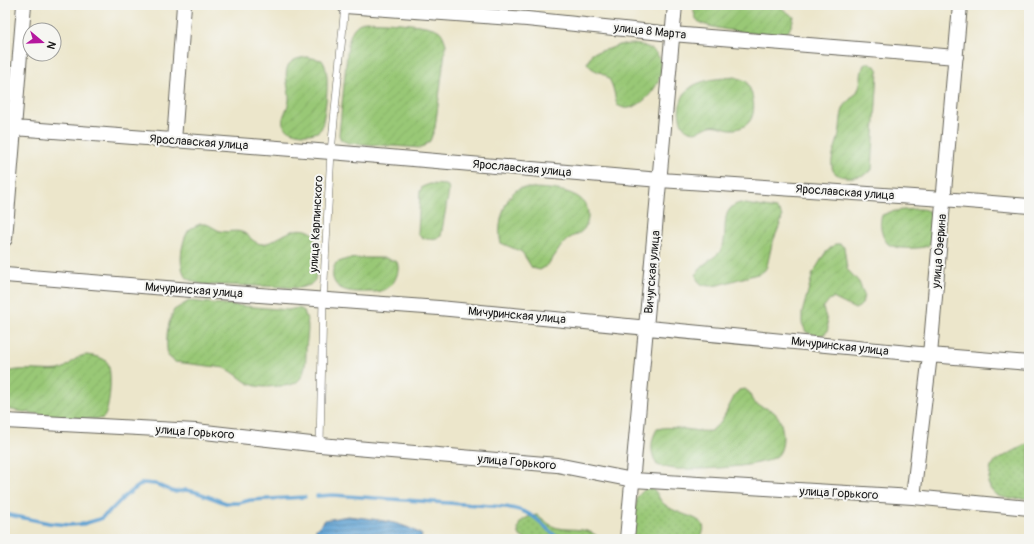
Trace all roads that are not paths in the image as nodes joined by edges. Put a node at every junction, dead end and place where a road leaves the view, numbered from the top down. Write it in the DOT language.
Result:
graph roads {
  1 [pos="24,5"];
  2 [pos="184,5"];
  3 [pos="345,5"];
  4 [pos="675,5"];
  5 [pos="960,5"];
  6 [pos="672,34"];
  7 [pos="956,57"];
  8 [pos="14,128"];
  9 [pos="174,141"];
  10 [pos="331,152"];
  11 [pos="660,180"];
  12 [pos="943,199"];
  13 [pos="1029,206"];
  14 [pos="5,239"];
  15 [pos="5,275"];
  16 [pos="323,299"];
  17 [pos="647,328"];
  18 [pos="930,355"];
  19 [pos="1029,363"];
  20 [pos="5,421"];
  21 [pos="320,445"];
  22 [pos="633,480"];
  23 [pos="913,497"];
  24 [pos="1029,508"];
  25 [pos="627,539"];
  1 -- 8 [label="street"];
  2 -- 9 [label="street"];
  3 -- 6 [label="street, улица 8 Марта"];
  3 -- 10 [label="lane, улица Карпинского"];
  4 -- 6 [label="street, Вичугская улица"];
  5 -- 7 [label="street, улица Озерина"];
  6 -- 7 [label="street, улица 8 Марта"];
  6 -- 11 [label="street, Вичугская улица"];
  7 -- 12 [label="street, улица Озерина"];
  8 -- 9 [label="street, Ярославская улица"];
  8 -- 14 [label="street"];
  9 -- 10 [label="street, Ярославская улица"];
  10 -- 11 [label="street, Ярославская улица"];
  10 -- 16 [label="lane, улица Карпинского"];
  11 -- 12 [label="street, Ярославская улица"];
  11 -- 17 [label="street, Вичугская улица"];
  12 -- 13 [label="street, Ярославская улица"];
  12 -- 18 [label="street, улица Озерина"];
  15 -- 16 [label="street, Мичуринская улица"];
  16 -- 17 [label="street, Мичуринская улица"];
  16 -- 21 [label="lane, улица Карпинского"];
  17 -- 18 [label="street, Мичуринская улица"];
  17 -- 22 [label="street, Вичугская улица"];
  18 -- 19 [label="street, Мичуринская улица"];
  18 -- 23 [label="street, улица Озерина"];
  20 -- 21 [label="street, улица Горького"];
  21 -- 22 [label="street, улица Горького"];
  22 -- 23 [label="street, улица Горького"];
  22 -- 25 [label="street, Вичугская улица"];
  23 -- 24 [label="street, улица Горького"];
}
